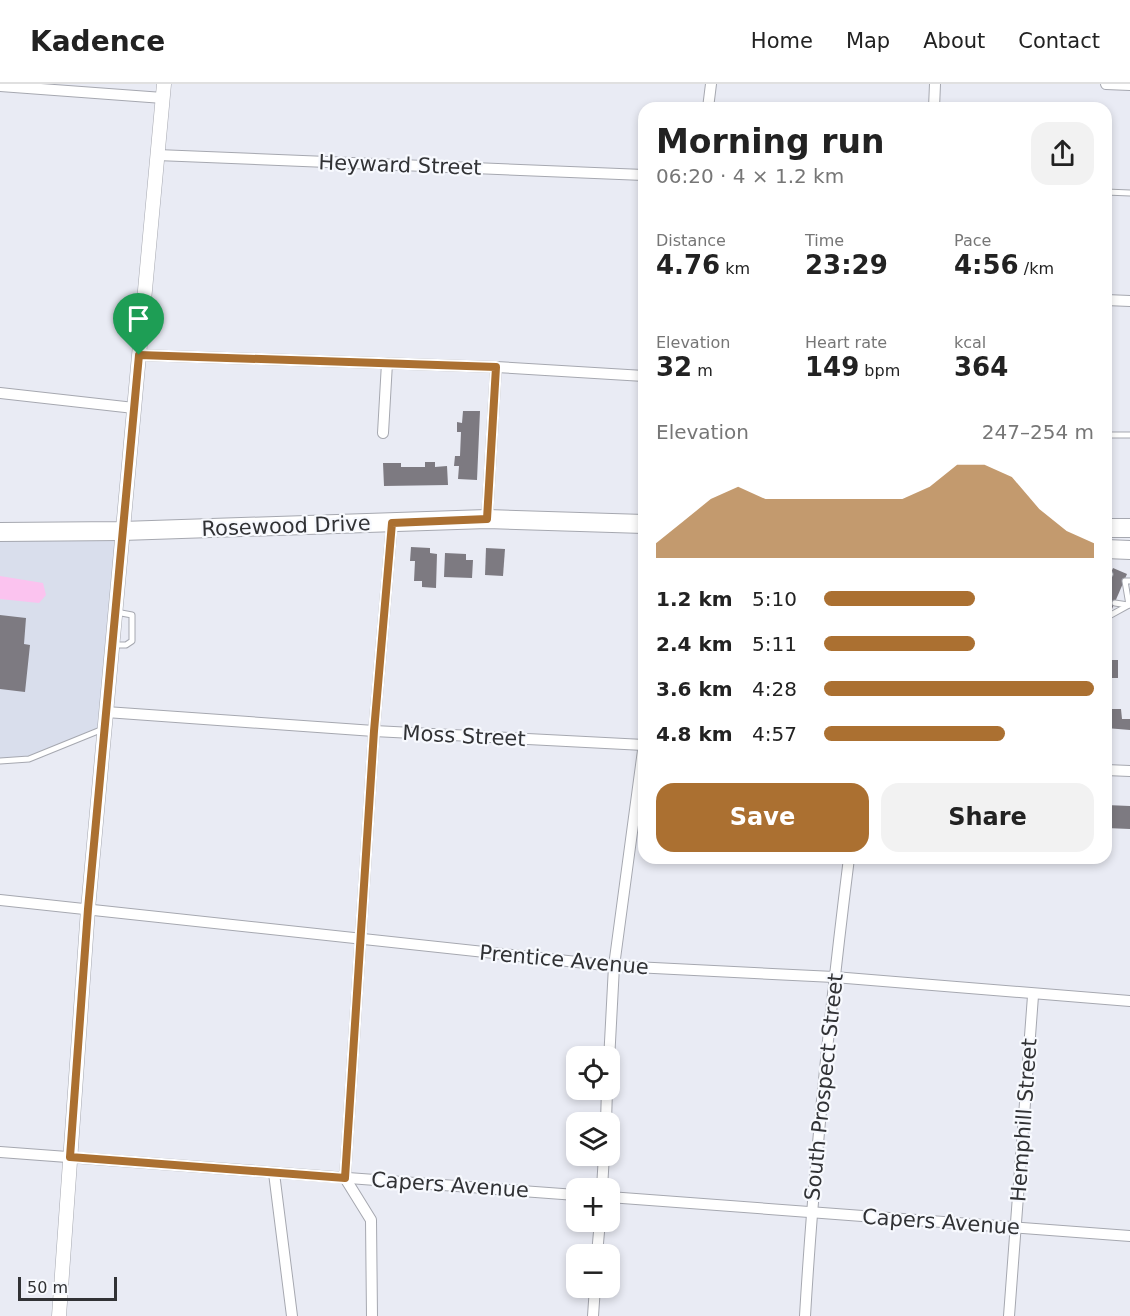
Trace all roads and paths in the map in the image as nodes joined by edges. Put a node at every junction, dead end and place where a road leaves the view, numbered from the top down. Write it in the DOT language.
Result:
graph roads {
  1 [pos="711,84"];
  2 [pos="935,84"];
  3 [pos="1106,84"];
  4 [pos="1130,85"];
  5 [pos="0,86"];
  6 [pos="164,91"];
  7 [pos="709,102"];
  8 [pos="934,102"];
  9 [pos="158,155"];
  10 [pos="638,175"];
  11 [pos="1112,192"];
  12 [pos="1130,193"];
  13 [pos="1112,300"];
  14 [pos="1130,301"];
  15 [pos="139,355"];
  16 [pos="387,363"];
  17 [pos="496,367"];
  18 [pos="638,376"];
  19 [pos="0,393"];
  20 [pos="134,408"];
  21 [pos="383,433"];
  22 [pos="1112,435"];
  23 [pos="1130,435"];
  24 [pos="487,519"];
  25 [pos="392,523"];
  26 [pos="638,524"];
  27 [pos="1112,528"];
  28 [pos="1130,528"];
  29 [pos="122,531"];
  30 [pos="0,532"];
  31 [pos="1112,549"];
  32 [pos="1130,550"];
  33 [pos="1130,581"];
  34 [pos="1121,589"];
  35 [pos="1114,603"];
  36 [pos="1129,605"];
  37 [pos="114,612"];
  38 [pos="1112,614"];
  39 [pos="111,645"];
  40 [pos="106,712"];
  41 [pos="104,728"];
  42 [pos="374,731"];
  43 [pos="638,745"];
  44 [pos="0,761"];
  45 [pos="1112,770"];
  46 [pos="1130,771"];
  47 [pos="638,783"];
  48 [pos="848,864"];
  49 [pos="0,900"];
  50 [pos="88,909"];
  51 [pos="361,940"];
  52 [pos="614,966"];
  53 [pos="834,977"];
  54 [pos="1033,996"];
  55 [pos="1130,1002"];
  56 [pos="610,1046"];
  57 [pos="0,1152"];
  58 [pos="70,1157"];
  59 [pos="274,1173"];
  60 [pos="345,1178"];
  61 [pos="566,1194"];
  62 [pos="620,1198"];
  63 [pos="811,1212"];
  64 [pos="1016,1227"];
  65 [pos="1130,1236"];
  66 [pos="594,1298"];
  67 [pos="59,1316"];
  68 [pos="292,1316"];
  69 [pos="372,1316"];
  70 [pos="593,1316"];
  71 [pos="805,1316"];
  72 [pos="1010,1316"];
  1 -- 7 [label="street"];
  2 -- 8 [label="street"];
  3 -- 4 [label="street"];
  5 -- 6 [label="street"];
  6 -- 9 [label="street"];
  9 -- 10 [label="street, Heyward Street"];
  9 -- 15 [label="street"];
  11 -- 12 [label="lane"];
  13 -- 14 [label="street"];
  15 -- 16 [label="street"];
  15 -- 20 [label="street"];
  16 -- 17 [label="street"];
  16 -- 21 [label="street"];
  17 -- 18 [label="street"];
  17 -- 24 [label="street"];
  19 -- 20 [label="street"];
  20 -- 29 [label="street"];
  22 -- 23 [label="lane"];
  24 -- 25 [label="main road, Rosewood Drive"];
  24 -- 26 [label="main road, Rosewood Drive"];
  25 -- 29 [label="main road, Rosewood Drive"];
  25 -- 42 [label="street"];
  27 -- 28 [label="main road"];
  29 -- 30 [label="main road, Rosewood Drive"];
  29 -- 37 [label="street"];
  31 -- 32 [label="main road"];
  33 -- 36 [label="lane"];
  34 -- 36 [label="lane"];
  35 -- 36 [label="lane"];
  36 -- 38 [label="lane"];
  37 -- 39 [label="street"];
  37 -- 39 [label="lane"];
  39 -- 40 [label="street"];
  40 -- 41 [label="street"];
  40 -- 42 [label="street, Moss Street"];
  41 -- 44 [label="lane"];
  41 -- 50 [label="street"];
  42 -- 43 [label="street, Moss Street"];
  42 -- 51 [label="street"];
  45 -- 46 [label="street"];
  47 -- 52 [label="street"];
  48 -- 53 [label="street, South Prospect Street"];
  49 -- 50 [label="street, Prentice Avenue"];
  50 -- 51 [label="street, Prentice Avenue"];
  50 -- 58 [label="street"];
  51 -- 52 [label="street, Prentice Avenue"];
  51 -- 60 [label="street"];
  52 -- 53 [label="street, Prentice Avenue"];
  52 -- 56 [label="street"];
  53 -- 54 [label="street, Prentice Avenue"];
  53 -- 63 [label="street, South Prospect Street"];
  54 -- 55 [label="street, Prentice Avenue"];
  54 -- 64 [label="street, Hemphill Street"];
  57 -- 58 [label="street, Capers Avenue"];
  58 -- 59 [label="street, Capers Avenue"];
  58 -- 67 [label="street"];
  59 -- 60 [label="street, Capers Avenue"];
  59 -- 68 [label="street"];
  60 -- 61 [label="street, Capers Avenue"];
  60 -- 69 [label="street"];
  62 -- 63 [label="street, Capers Avenue"];
  63 -- 64 [label="street, Capers Avenue"];
  63 -- 71 [label="street, South Prospect Street"];
  64 -- 65 [label="street, Capers Avenue"];
  64 -- 72 [label="street, Hemphill Street"];
  66 -- 70 [label="street"];
}
